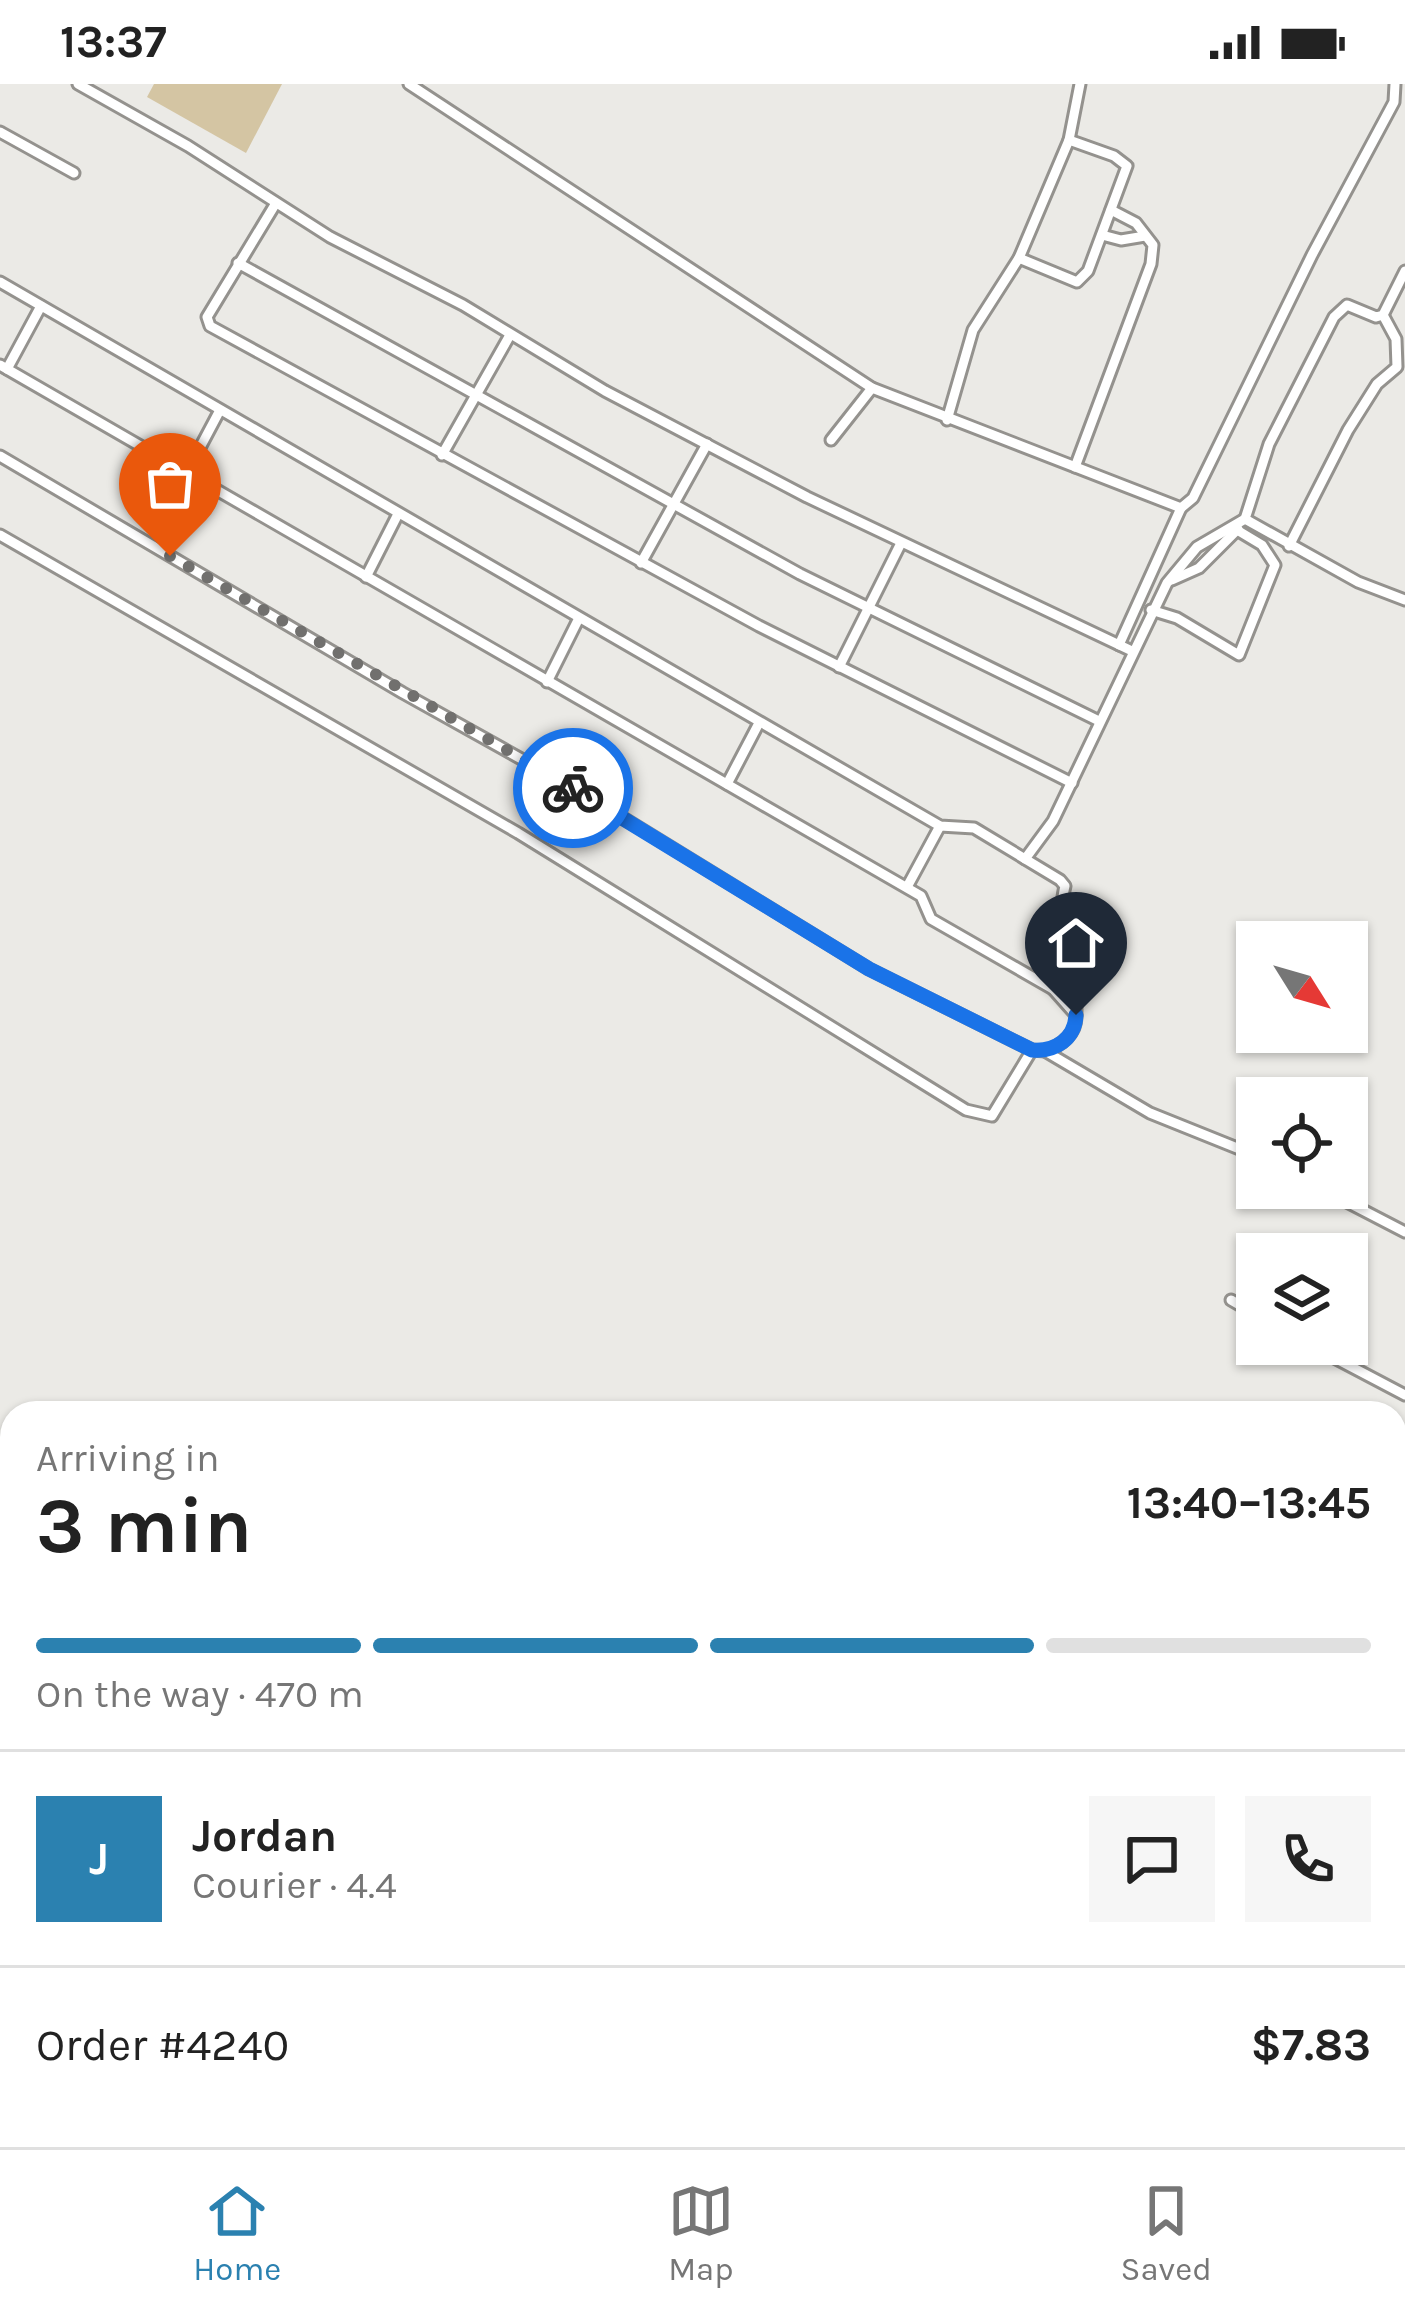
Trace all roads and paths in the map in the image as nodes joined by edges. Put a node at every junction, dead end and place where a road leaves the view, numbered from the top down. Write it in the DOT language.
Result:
graph roads {
  1 [pos="78,84"];
  2 [pos="410,84"];
  3 [pos="1080,84"];
  4 [pos="1395,84"];
  5 [pos="0,132"];
  6 [pos="1069,140"];
  7 [pos="74,172"];
  8 [pos="276,203"];
  9 [pos="1111,209"];
  10 [pos="1102,235"];
  11 [pos="1145,236"];
  12 [pos="1019,258"];
  13 [pos="238,263"];
  14 [pos="1405,272"];
  15 [pos="0,282"];
  16 [pos="41,306"];
  17 [pos="1383,315"];
  18 [pos="509,335"];
  19 [pos="4,367"];
  20 [pos="872,388"];
  21 [pos="475,394"];
  22 [pos="220,410"];
  23 [pos="947,420"];
  24 [pos="830,440"];
  25 [pos="707,444"];
  26 [pos="442,455"];
  27 [pos="0,456"];
  28 [pos="1075,467"];
  29 [pos="186,475"];
  30 [pos="673,505"];
  31 [pos="1181,508"];
  32 [pos="398,514"];
  33 [pos="1245,519"];
  34 [pos="1237,530"];
  35 [pos="0,535"];
  36 [pos="901,543"];
  37 [pos="1289,546"];
  38 [pos="641,563"];
  39 [pos="366,578"];
  40 [pos="1167,583"];
  41 [pos="1405,600"];
  42 [pos="868,608"];
  43 [pos="1151,610"];
  44 [pos="579,618"];
  45 [pos="1119,645"];
  46 [pos="1132,651"];
  47 [pos="839,668"];
  48 [pos="547,682"];
  49 [pos="1099,721"];
  50 [pos="759,723"];
  51 [pos="1072,783"];
  52 [pos="727,784"];
  53 [pos="940,826"];
  54 [pos="1025,859"];
  55 [pos="907,887"];
  56 [pos="1059,928"];
  57 [pos="1053,989"];
  58 [pos="1076,1015"];
  59 [pos="1032,1050"];
  60 [pos="1045,1051"];
  61 [pos="1236,1148"];
  62 [pos="1361,1209"];
  63 [pos="1405,1232"];
  64 [pos="1231,1300"];
  65 [pos="1236,1303"];
  66 [pos="1349,1365"];
  67 [pos="1405,1395"];
  1 -- 8 [label="street"];
  2 -- 20 [label="street"];
  3 -- 6 [label="street"];
  4 -- 31 [label="street"];
  5 -- 7 [label="street"];
  6 -- 9 [label="street"];
  6 -- 12 [label="street"];
  8 -- 13 [label="street"];
  8 -- 18 [label="street"];
  9 -- 10 [label="street"];
  9 -- 11 [label="street"];
  10 -- 11 [label="street"];
  10 -- 12 [label="street"];
  11 -- 28 [label="street"];
  12 -- 23 [label="street"];
  13 -- 21 [label="street"];
  13 -- 26 [label="street"];
  14 -- 17 [label="street"];
  15 -- 16 [label="street"];
  16 -- 19 [label="street"];
  16 -- 22 [label="street"];
  17 -- 33 [label="street"];
  17 -- 37 [label="street"];
  18 -- 21 [label="street"];
  18 -- 25 [label="street"];
  19 -- 29 [label="street"];
  20 -- 23 [label="street"];
  20 -- 24 [label="street"];
  21 -- 26 [label="street"];
  21 -- 30 [label="street"];
  22 -- 29 [label="street"];
  22 -- 32 [label="street"];
  23 -- 28 [label="street"];
  25 -- 30 [label="street"];
  25 -- 36 [label="street"];
  26 -- 38 [label="street"];
  27 -- 59 [label="street"];
  28 -- 31 [label="street"];
  29 -- 39 [label="street"];
  30 -- 38 [label="street"];
  30 -- 42 [label="street"];
  31 -- 45 [label="street"];
  32 -- 39 [label="street"];
  32 -- 44 [label="street"];
  33 -- 34 [label="street"];
  33 -- 37 [label="street"];
  33 -- 40 [label="street"];
  34 -- 40 [label="street"];
  34 -- 43 [label="street"];
  35 -- 59 [label="street"];
  36 -- 42 [label="street"];
  36 -- 45 [label="street"];
  37 -- 41 [label="street"];
  38 -- 47 [label="street"];
  39 -- 48 [label="street"];
  40 -- 43 [label="street"];
  42 -- 47 [label="street"];
  42 -- 49 [label="street"];
  43 -- 46 [label="street"];
  44 -- 48 [label="street"];
  44 -- 50 [label="street"];
  45 -- 46 [label="street"];
  46 -- 49 [label="street"];
  47 -- 51 [label="street"];
  48 -- 52 [label="street"];
  49 -- 51 [label="street"];
  50 -- 52 [label="street"];
  50 -- 53 [label="street"];
  51 -- 54 [label="street"];
  52 -- 55 [label="street"];
  53 -- 54 [label="street"];
  53 -- 55 [label="street"];
  54 -- 56 [label="street"];
  55 -- 57 [label="street"];
  56 -- 57 [label="street"];
  56 -- 58 [label="street"];
  57 -- 58 [label="street"];
  58 -- 60 [label="street"];
  59 -- 60 [label="street"];
  60 -- 61 [label="street"];
  62 -- 63 [label="street"];
  64 -- 65 [label="street"];
  66 -- 67 [label="street"];
}
